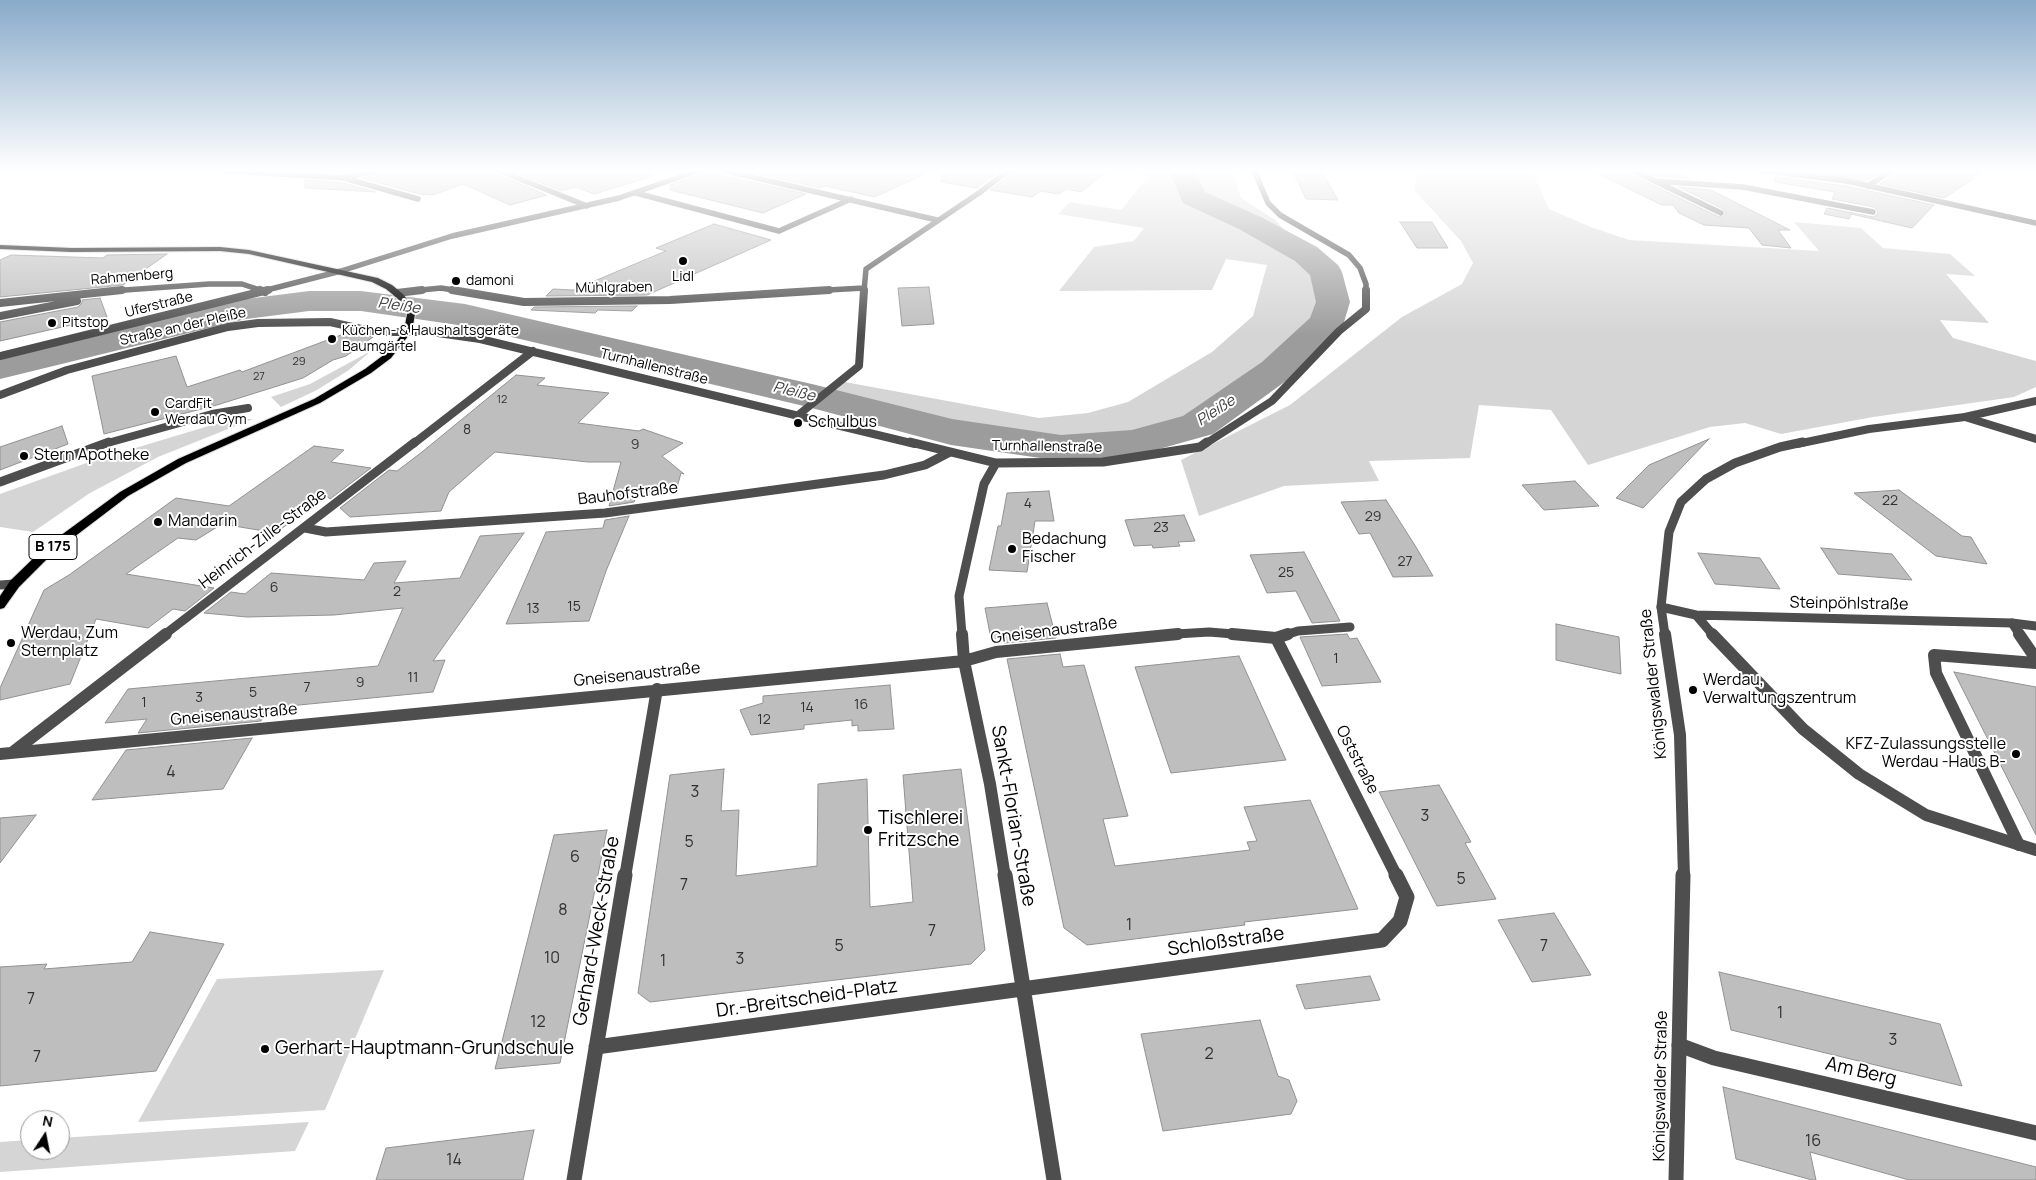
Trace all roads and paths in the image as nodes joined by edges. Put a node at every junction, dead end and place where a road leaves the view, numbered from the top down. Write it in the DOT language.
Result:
graph roads {
  1 [pos="501,225"];
  2 [pos="757,225"];
  3 [pos="792,225"];
  4 [pos="930,225"];
  5 [pos="1298,225"];
  6 [pos="0,247"];
  7 [pos="341,271"];
  8 [pos="143,288"];
  9 [pos="864,288"];
  10 [pos="265,292"];
  11 [pos="399,294"];
  12 [pos="0,303"];
  13 [pos="0,316"];
  14 [pos="409,327"];
  15 [pos="533,351"];
  16 [pos="0,356"];
  17 [pos="0,395"];
  18 [pos="2036,401"];
  19 [pos="248,408"];
  20 [pos="797,416"];
  21 [pos="1965,417"];
  22 [pos="2036,438"];
  23 [pos="950,452"];
  24 [pos="996,463"];
  25 [pos="0,482"];
  26 [pos="304,528"];
  27 [pos="14,584"];
  28 [pos="0,585"];
  29 [pos="0,605"];
  30 [pos="1661,607"];
  31 [pos="1696,615"];
  32 [pos="2012,623"];
  33 [pos="2036,626"];
  34 [pos="1350,627"];
  35 [pos="1276,638"];
  36 [pos="2036,659"];
  37 [pos="964,661"];
  38 [pos="2036,663"];
  39 [pos="657,689"];
  40 [pos="6,753"];
  41 [pos="2019,845"];
  42 [pos="2036,850"];
  43 [pos="1407,896"];
  44 [pos="1024,989"];
  45 [pos="1679,1046"];
  46 [pos="596,1047"];
  47 [pos="2036,1133"];
  48 [pos="574,1180"];
  49 [pos="1054,1180"];
  50 [pos="1676,1180"];
  1 -- 7 [label="street, Uferstraße"];
  2 -- 3 [label="street"];
  4 -- 9 [label="street"];
  5 -- 24 [label="street, Turnhallenstraße"];
  6 -- 7 [label="main road"];
  7 -- 10 [label="street, Uferstraße"];
  7 -- 11 [label="main road"];
  8 -- 10 [label="street, Rahmenberg"];
  8 -- 12 [label="street, Rahmenberg"];
  8 -- 13 [label="street"];
  9 -- 11 [label="street, Mühlgraben"];
  9 -- 20 [label="street"];
  10 -- 16 [label="street, Uferstraße"];
  11 -- 14 [label="main road"];
  14 -- 15 [label="street, Turnhallenstraße"];
  14 -- 17 [label="street, Straße an der Pleiße"];
  14 -- 27 [label="main road, B 175"];
  15 -- 20 [label="street, Turnhallenstraße"];
  15 -- 26 [label="street, Heinrich-Zille-Straße"];
  18 -- 21 [label="street, Königswalder Straße"];
  19 -- 25 [label="street"];
  20 -- 23 [label="street, Turnhallenstraße"];
  21 -- 22 [label="street"];
  21 -- 30 [label="street, Königswalder Straße"];
  23 -- 24 [label="street, Turnhallenstraße"];
  23 -- 26 [label="street, Bauhofstraße"];
  24 -- 37 [label="street, Sankt-Florian-Straße"];
  26 -- 40 [label="street, Heinrich-Zille-Straße"];
  27 -- 28 [label="street"];
  27 -- 29 [label="main road, B 175"];
  30 -- 31 [label="street, Steinpöhlstraße"];
  30 -- 45 [label="street, Königswalder Straße"];
  31 -- 32 [label="street, Steinpöhlstraße"];
  31 -- 41 [label="street"];
  32 -- 33 [label="street, Steinpöhlstraße"];
  32 -- 36 [label="street"];
  34 -- 35 [label="street"];
  35 -- 37 [label="street, Gneisenaustraße"];
  35 -- 43 [label="street, Oststraße"];
  37 -- 39 [label="street, Gneisenaustraße"];
  37 -- 44 [label="street, Sankt-Florian-Straße"];
  38 -- 41 [label="street"];
  39 -- 40 [label="street, Gneisenaustraße"];
  39 -- 46 [label="street, Gerhard-Weck-Straße"];
  41 -- 42 [label="street"];
  43 -- 44 [label="street, Schloßstraße"];
  44 -- 46 [label="street, Dr.-Breitscheid-Platz"];
  44 -- 49 [label="street, Sankt-Florian-Straße"];
  45 -- 47 [label="street, Am Berg"];
  45 -- 50 [label="street, Königswalder Straße"];
  46 -- 48 [label="street, Gerhard-Weck-Straße"];
}
